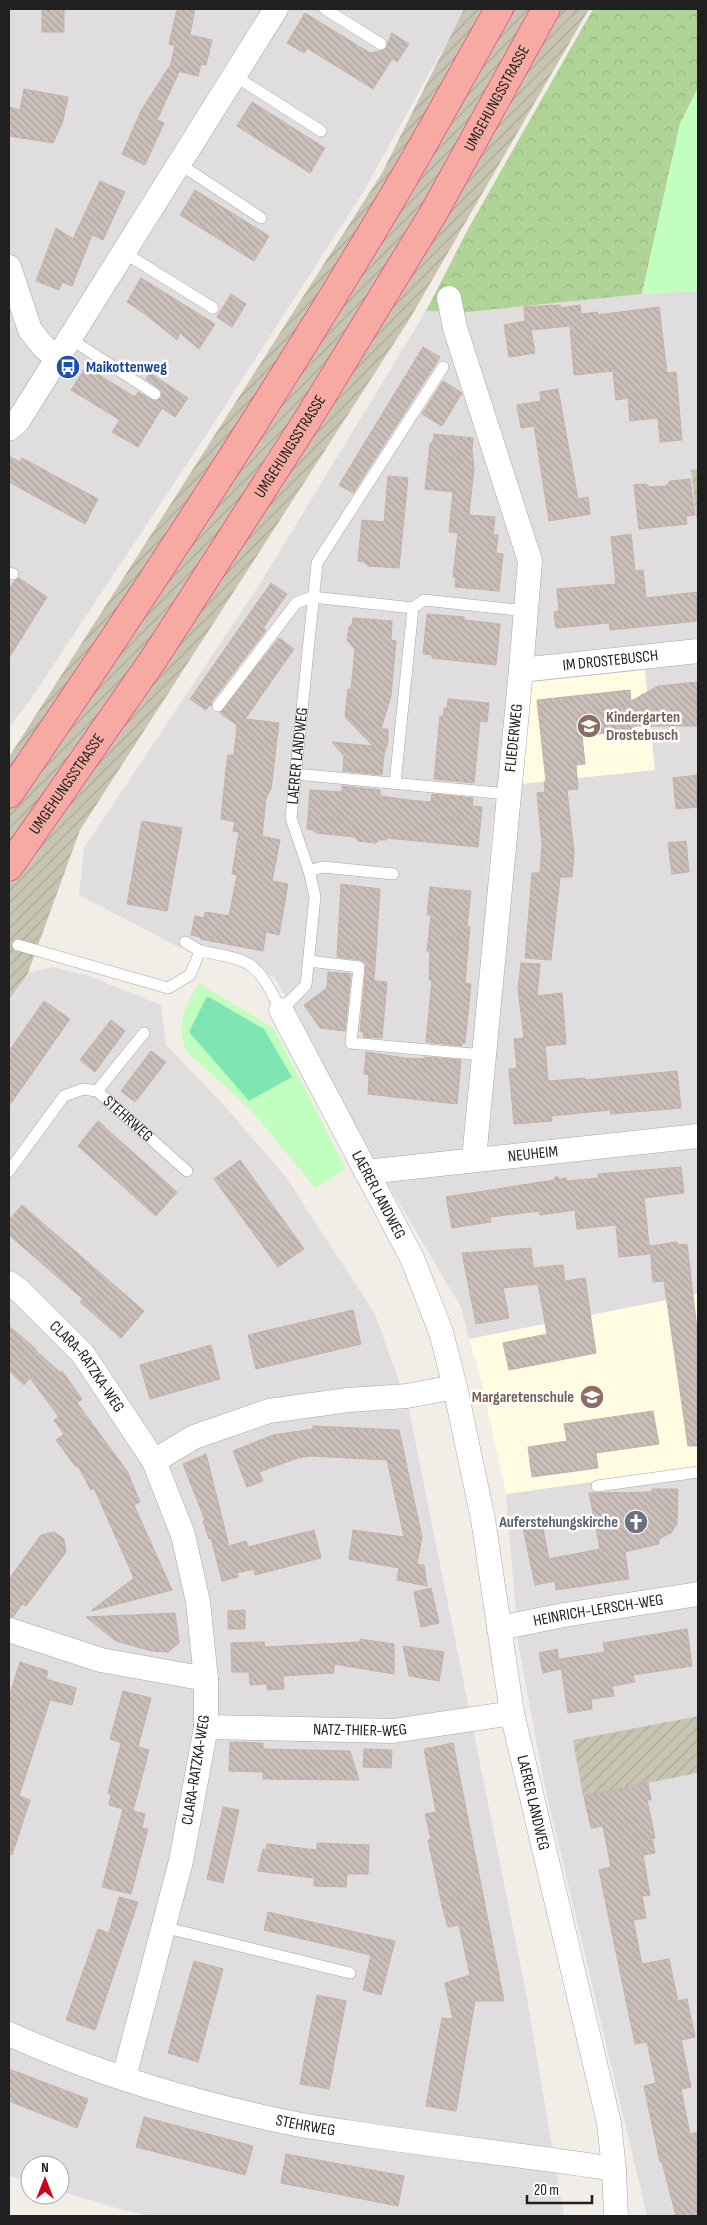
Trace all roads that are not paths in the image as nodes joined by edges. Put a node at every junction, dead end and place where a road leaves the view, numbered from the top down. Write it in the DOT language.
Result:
graph roads {
  1 [pos="276,9"];
  2 [pos="325,9"];
  3 [pos="499,9"];
  4 [pos="546,9"];
  5 [pos="381,44"];
  6 [pos="235,76"];
  7 [pos="321,130"];
  8 [pos="178,163"];
  9 [pos="261,218"];
  10 [pos="124,252"];
  11 [pos="9,267"];
  12 [pos="449,298"];
  13 [pos="214,308"];
  14 [pos="69,338"];
  15 [pos="56,358"];
  16 [pos="443,367"];
  17 [pos="155,394"];
  18 [pos="9,429"];
  19 [pos="312,598"];
  20 [pos="413,608"];
  21 [pos="526,610"];
  22 [pos="698,651"];
  23 [pos="522,670"];
  24 [pos="218,706"];
  25 [pos="295,774"];
  26 [pos="395,783"];
  27 [pos="9,794"];
  28 [pos="508,794"];
  29 [pos="9,867"];
  30 [pos="309,871"];
  31 [pos="393,874"];
  32 [pos="186,942"];
  33 [pos="18,945"];
  34 [pos="200,951"];
  35 [pos="309,961"];
  36 [pos="281,1010"];
  37 [pos="144,1032"];
  38 [pos="484,1055"];
  39 [pos="97,1091"];
  40 [pos="698,1136"];
  41 [pos="474,1159"];
  42 [pos="9,1171"];
  43 [pos="187,1171"];
  44 [pos="366,1172"];
  45 [pos="9,1283"];
  46 [pos="455,1387"];
  47 [pos="154,1461"];
  48 [pos="698,1472"];
  49 [pos="596,1486"];
  50 [pos="698,1594"];
  51 [pos="499,1628"];
  52 [pos="9,1630"];
  53 [pos="206,1679"];
  54 [pos="512,1713"];
  55 [pos="206,1728"];
  56 [pos="163,1927"];
  57 [pos="350,1973"];
  58 [pos="9,2034"];
  59 [pos="124,2077"];
  60 [pos="614,2169"];
  61 [pos="616,2216"];
  1 -- 6 [label="street"];
  2 -- 5 [label="lane"];
  3 -- 27 [label="highway"];
  4 -- 29 [label="highway, UMGEHUNGSSTRASSE"];
  6 -- 7 [label="lane"];
  6 -- 8 [label="street"];
  8 -- 9 [label="lane"];
  8 -- 10 [label="street"];
  10 -- 13 [label="lane"];
  10 -- 14 [label="street"];
  11 -- 15 [label="street"];
  12 -- 21 [label="street, FLIEDERWEG"];
  14 -- 15 [label="street"];
  14 -- 17 [label="lane"];
  15 -- 18 [label="street"];
  16 -- 19 [label="lane, LAERER LANDWEG"];
  19 -- 20 [label="lane"];
  19 -- 24 [label="lane"];
  19 -- 25 [label="lane, LAERER LANDWEG"];
  20 -- 21 [label="lane"];
  20 -- 26 [label="lane"];
  21 -- 23 [label="street, FLIEDERWEG"];
  22 -- 23 [label="street, IM DROSTEBUSCH"];
  23 -- 28 [label="street, FLIEDERWEG"];
  25 -- 26 [label="lane"];
  25 -- 30 [label="lane, LAERER LANDWEG"];
  26 -- 28 [label="lane"];
  28 -- 38 [label="street, FLIEDERWEG"];
  30 -- 31 [label="lane"];
  30 -- 35 [label="lane, LAERER LANDWEG"];
  32 -- 34 [label="lane"];
  33 -- 34 [label="lane"];
  34 -- 36 [label="lane, LAERER LANDWEG"];
  35 -- 36 [label="lane, LAERER LANDWEG"];
  35 -- 38 [label="lane"];
  36 -- 44 [label="street, LAERER LANDWEG"];
  37 -- 39 [label="lane"];
  38 -- 41 [label="street, FLIEDERWEG"];
  39 -- 42 [label="lane, STEHRWEG"];
  39 -- 43 [label="lane, STEHRWEG"];
  40 -- 41 [label="street, NEUHEIM"];
  41 -- 44 [label="street, NEUHEIM"];
  44 -- 46 [label="street, LAERER LANDWEG"];
  45 -- 47 [label="street, CLARA-RATZKA-WEG"];
  46 -- 47 [label="street"];
  46 -- 51 [label="street, LAERER LANDWEG"];
  47 -- 53 [label="street, CLARA-RATZKA-WEG"];
  48 -- 49 [label="lane"];
  50 -- 51 [label="street, HEINRICH-LERSCH-WEG"];
  51 -- 54 [label="street, LAERER LANDWEG"];
  52 -- 53 [label="street"];
  53 -- 55 [label="street, CLARA-RATZKA-WEG"];
  54 -- 55 [label="street, NATZ-THIER-WEG"];
  54 -- 60 [label="street, LAERER LANDWEG"];
  55 -- 56 [label="street, CLARA-RATZKA-WEG"];
  56 -- 57 [label="lane"];
  56 -- 59 [label="street, CLARA-RATZKA-WEG"];
  58 -- 59 [label="street, STEHRWEG"];
  59 -- 60 [label="street, STEHRWEG"];
  60 -- 61 [label="street, LAERER LANDWEG"];
}
